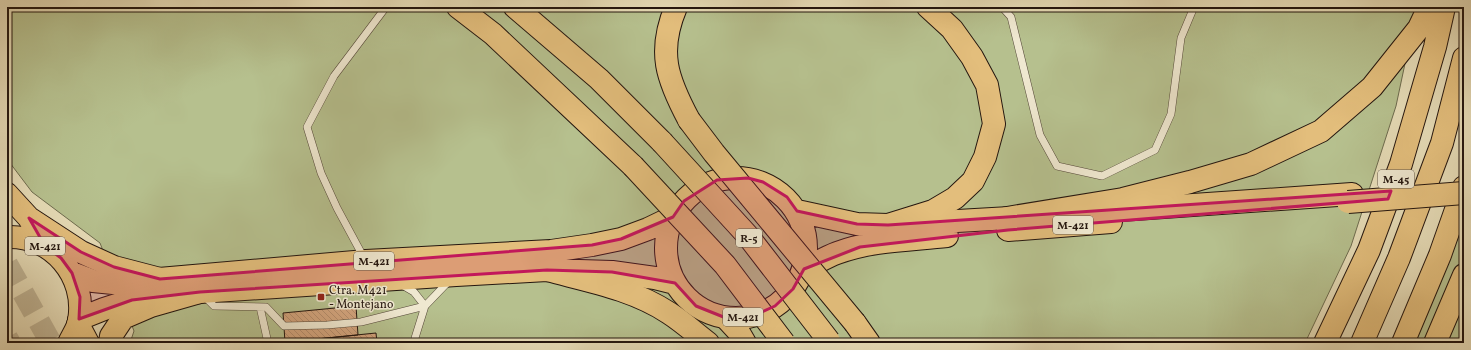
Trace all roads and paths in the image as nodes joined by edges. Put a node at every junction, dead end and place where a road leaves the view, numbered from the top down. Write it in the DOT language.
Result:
graph roads {
  1 [pos="386,7"];
  2 [pos="458,7"];
  3 [pos="515,7"];
  4 [pos="676,7"];
  5 [pos="928,7"];
  6 [pos="1002,7"];
  7 [pos="1194,7"];
  8 [pos="1429,7"];
  9 [pos="1444,7"];
  10 [pos="1464,58"];
  11 [pos="1464,186"];
  12 [pos="1464,193"];
  13 [pos="7,194"];
  14 [pos="1350,198"];
  15 [pos="797,211"];
  16 [pos="673,217"];
  17 [pos="29,218"];
  18 [pos="1007,218"];
  19 [pos="888,226"];
  20 [pos="7,237"];
  21 [pos="45,246"];
  22 [pos="366,261"];
  23 [pos="804,269"];
  24 [pos="547,270"];
  25 [pos="72,273"];
  26 [pos="456,275"];
  27 [pos="1464,275"];
  28 [pos="160,279"];
  29 [pos="391,279"];
  30 [pos="675,283"];
  31 [pos="200,292"];
  32 [pos="425,306"];
  33 [pos="260,307"];
  34 [pos="726,318"];
  35 [pos="78,332"];
  36 [pos="830,342"];
  37 [pos="110,343"];
  38 [pos="268,343"];
  39 [pos="416,343"];
  40 [pos="708,343"];
  41 [pos="745,343"];
  42 [pos="784,343"];
  43 [pos="869,343"];
  44 [pos="1325,343"];
  45 [pos="1362,343"];
  46 [pos="1403,343"];
  47 [pos="1435,343"];
  1 -- 22 [label="lane"];
  2 -- 42 [label="main road, bridge"];
  3 -- 36 [label="main road, R-5, bridge"];
  4 -- 43 [label="main road, bridge"];
  5 -- 19 [label="main road"];
  6 -- 7 [label="lane"];
  8 -- 18 [label="main road"];
  9 -- 44 [label="main road, M-45"];
  10 -- 45 [label="main road, M-45"];
  11 -- 14 [label="main road, M-421"];
  11 -- 46 [label="main road"];
  12 -- 14 [label="main road, M-421, bridge"];
  13 -- 17 [label="main road"];
  14 -- 18 [label="main road, M-421"];
  14 -- 23 [label="main road, M-421"];
  15 -- 16 [label="main road, M-421"];
  15 -- 19 [label="main road, M-421"];
  15 -- 23 [label="main road, M-421"];
  16 -- 22 [label="main road, M-421"];
  16 -- 30 [label="main road, M-421"];
  17 -- 21 [label="main road"];
  17 -- 28 [label="main road"];
  18 -- 19 [label="main road, M-421"];
  20 -- 21 [label="main road, M-421"];
  21 -- 25 [label="main road, M-421"];
  22 -- 28 [label="main road, M-421"];
  23 -- 34 [label="main road, M-421"];
  24 -- 26 [label="main road, M-421"];
  24 -- 30 [label="main road, M-421"];
  24 -- 40 [label="main road"];
  25 -- 28 [label="main road, M-421"];
  25 -- 35 [label="main road, M-421"];
  26 -- 29 [label="main road, M-421"];
  26 -- 32 [label="lane"];
  27 -- 47 [label="main road"];
  29 -- 31 [label="main road, M-421"];
  29 -- 32 [label="lane"];
  30 -- 34 [label="main road, M-421"];
  31 -- 33 [label="lane"];
  31 -- 35 [label="main road, M-421"];
  31 -- 37 [label="main road"];
  32 -- 33 [label="lane"];
  32 -- 39 [label="lane"];
  33 -- 38 [label="lane"];
  34 -- 41 [label="main road"];
}
